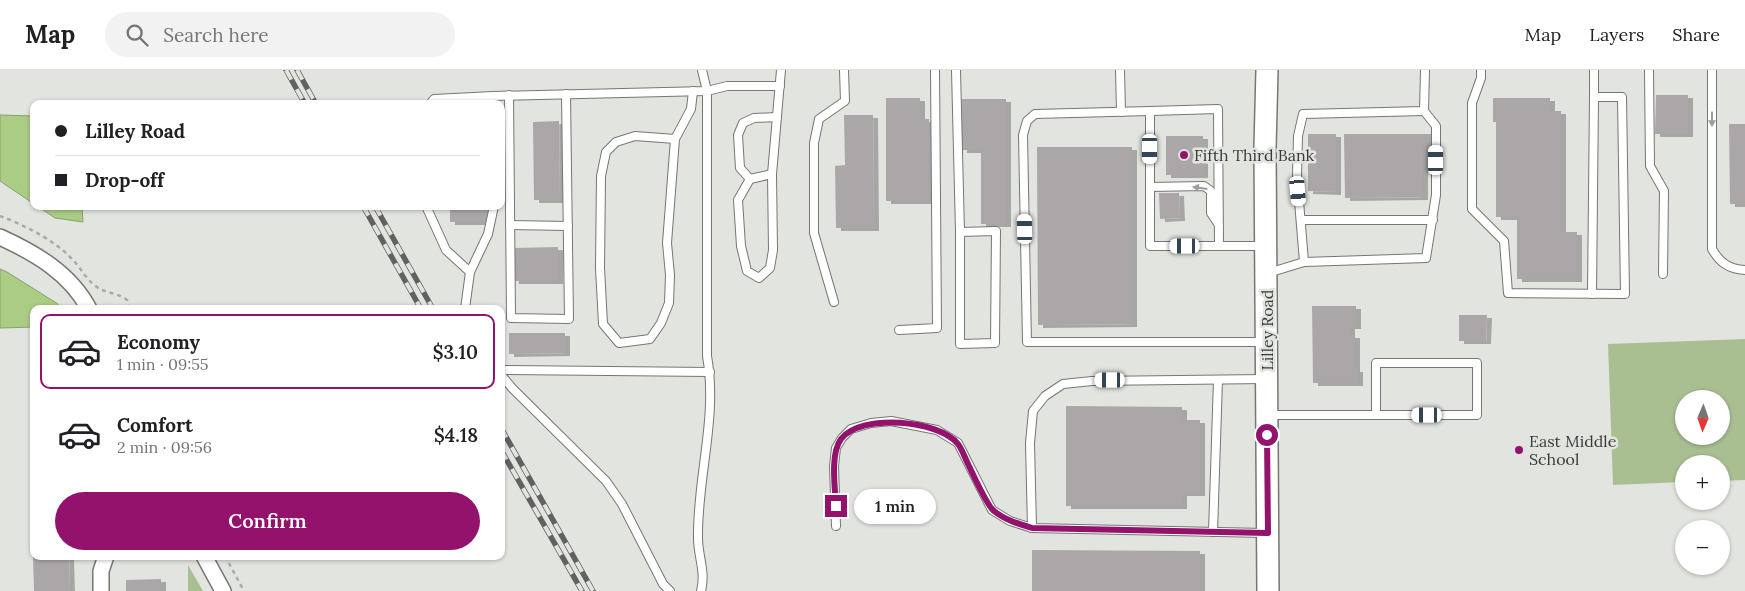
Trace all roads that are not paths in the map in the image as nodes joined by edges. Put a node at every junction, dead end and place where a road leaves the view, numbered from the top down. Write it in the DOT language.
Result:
graph roads {
  1 [pos="702,70"];
  2 [pos="780,70"];
  3 [pos="844,70"];
  4 [pos="935,70"];
  5 [pos="956,70"];
  6 [pos="1120,70"];
  7 [pos="1267,70"];
  8 [pos="1425,70"];
  9 [pos="1481,70"];
  10 [pos="1594,70"];
  11 [pos="1649,70"];
  12 [pos="1712,70"];
  13 [pos="780,86"];
  14 [pos="693,91"];
  15 [pos="707,91"];
  16 [pos="566,94"];
  17 [pos="509,95"];
  18 [pos="1594,97"];
  19 [pos="433,100"];
  20 [pos="493,100"];
  21 [pos="1150,111"];
  22 [pos="1424,111"];
  23 [pos="1122,112"];
  24 [pos="777,117"];
  25 [pos="676,139"];
  26 [pos="772,174"];
  27 [pos="750,179"];
  28 [pos="1150,187"];
  29 [pos="428,210"];
  30 [pos="493,210"];
  31 [pos="1301,220"];
  32 [pos="1433,220"];
  33 [pos="510,225"];
  34 [pos="1219,225"];
  35 [pos="568,226"];
  36 [pos="960,232"];
  37 [pos="0,237"];
  38 [pos="1219,246"];
  39 [pos="1266,246"];
  40 [pos="1304,262"];
  41 [pos="1745,270"];
  42 [pos="470,272"];
  43 [pos="1266,274"];
  44 [pos="1663,274"];
  45 [pos="1592,294"];
  46 [pos="834,302"];
  47 [pos="87,305"];
  48 [pos="466,305"];
  49 [pos="899,330"];
  50 [pos="1267,342"];
  51 [pos="505,370"];
  52 [pos="710,372"];
  53 [pos="505,379"];
  54 [pos="1267,379"];
  55 [pos="1218,380"];
  56 [pos="1267,415"];
  57 [pos="1376,415"];
  58 [pos="836,526"];
  59 [pos="1032,528"];
  60 [pos="1213,532"];
  61 [pos="1268,533"];
  62 [pos="105,560"];
  63 [pos="206,560"];
  64 [pos="101,591"];
  65 [pos="223,591"];
  66 [pos="670,591"];
  67 [pos="701,591"];
  68 [pos="1268,591"];
  1 -- 15 [label="lane"];
  2 -- 13 [label="lane"];
  3 -- 46 [label="lane"];
  4 -- 49 [label="lane"];
  5 -- 36 [label="lane"];
  6 -- 23 [label="lane"];
  7 -- 39 [label="street, Lilley Road"];
  8 -- 22 [label="lane"];
  9 -- 45 [label="lane"];
  10 -- 18 [label="lane"];
  11 -- 44 [label="lane"];
  12 -- 41 [label="lane, one-way"];
  13 -- 15 [label="lane"];
  13 -- 24 [label="lane"];
  14 -- 15 [label="lane"];
  14 -- 16 [label="lane"];
  14 -- 25 [label="lane"];
  15 -- 52 [label="lane"];
  16 -- 17 [label="lane"];
  16 -- 35 [label="lane"];
  17 -- 20 [label="lane"];
  17 -- 33 [label="lane"];
  18 -- 45 [label="lane"];
  18 -- 45 [label="lane"];
  19 -- 20 [label="lane"];
  21 -- 23 [label="lane"];
  21 -- 28 [label="lane"];
  21 -- 34 [label="lane"];
  22 -- 31 [label="lane"];
  22 -- 32 [label="lane"];
  23 -- 50 [label="lane"];
  24 -- 26 [label="lane"];
  24 -- 27 [label="lane"];
  25 -- 25 [label="lane"];
  26 -- 27 [label="lane"];
  26 -- 27 [label="lane"];
  34 -- 28 [label="lane, one-way"];
  28 -- 38 [label="lane"];
  29 -- 42 [label="lane"];
  30 -- 42 [label="lane"];
  31 -- 32 [label="lane"];
  31 -- 40 [label="lane"];
  32 -- 40 [label="lane"];
  33 -- 35 [label="lane"];
  33 -- 35 [label="lane"];
  34 -- 38 [label="lane"];
  36 -- 36 [label="lane"];
  37 -- 47 [label="street"];
  38 -- 39 [label="lane"];
  39 -- 43 [label="street, Lilley Road"];
  40 -- 43 [label="lane"];
  42 -- 48 [label="lane"];
  43 -- 50 [label="street, Lilley Road"];
  50 -- 54 [label="street, Lilley Road"];
  51 -- 52 [label="lane"];
  52 -- 67 [label="lane"];
  53 -- 66 [label="lane"];
  54 -- 55 [label="lane"];
  54 -- 56 [label="street, Lilley Road"];
  55 -- 59 [label="lane"];
  55 -- 60 [label="lane"];
  56 -- 57 [label="lane"];
  56 -- 61 [label="street, Lilley Road"];
  57 -- 57 [label="lane"];
  58 -- 59 [label="lane"];
  59 -- 60 [label="lane"];
  60 -- 61 [label="lane"];
  61 -- 68 [label="street, Lilley Road"];
  62 -- 64 [label="street"];
  63 -- 65 [label="street"];
}
